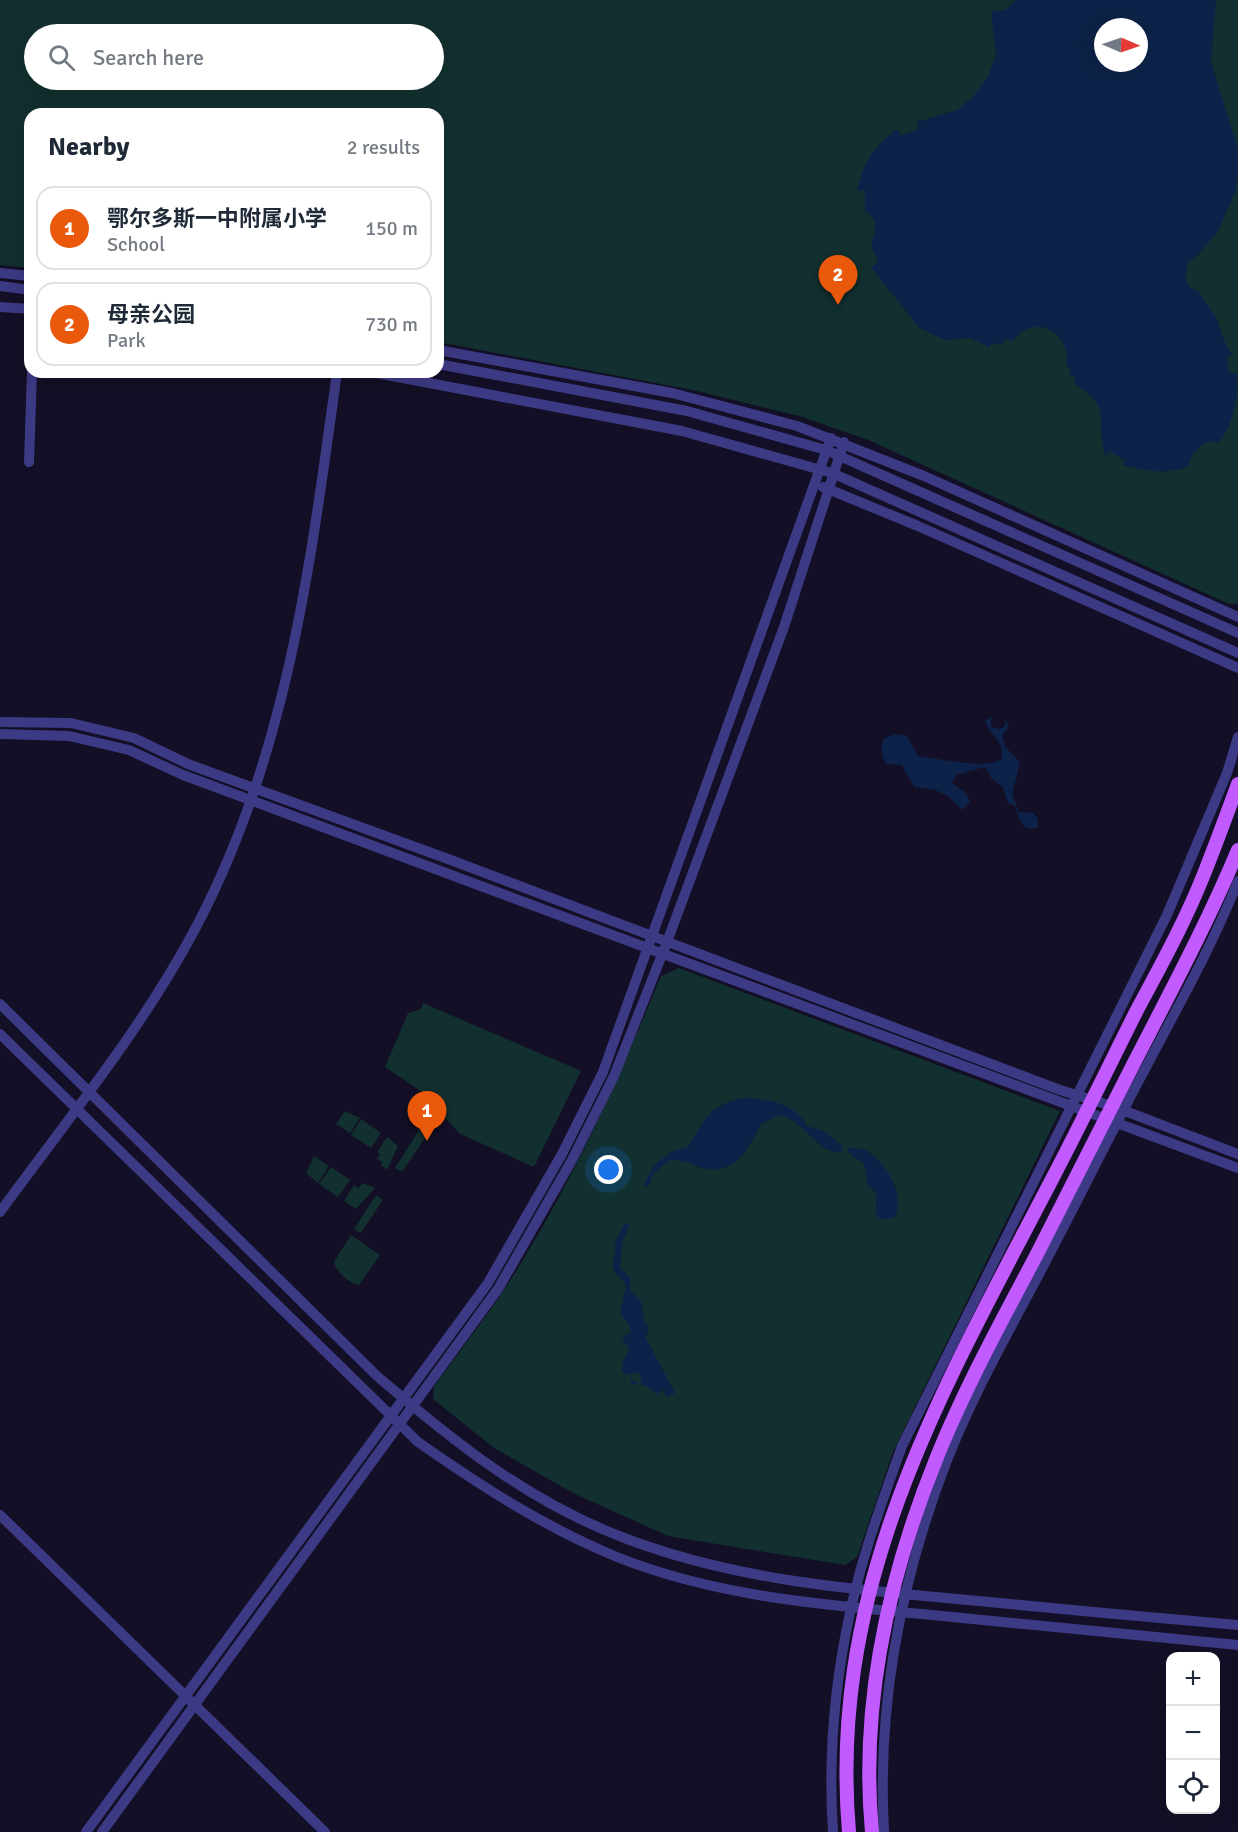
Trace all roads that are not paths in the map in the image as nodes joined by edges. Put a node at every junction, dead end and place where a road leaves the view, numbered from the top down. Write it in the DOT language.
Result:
graph roads {
  1 [pos="0,273"];
  2 [pos="24,275"];
  3 [pos="0,286"];
  4 [pos="24,289"];
  5 [pos="0,307"];
  6 [pos="24,309"];
  7 [pos="444,351"];
  8 [pos="444,365"];
  9 [pos="32,378"];
  10 [pos="336,378"];
  11 [pos="403,378"];
  12 [pos="831,438"];
  13 [pos="844,442"];
  14 [pos="826,450"];
  15 [pos="839,455"];
  16 [pos="29,462"];
  17 [pos="820,470"];
  18 [pos="832,473"];
  19 [pos="815,484"];
  20 [pos="828,488"];
  21 [pos="1238,617"];
  22 [pos="1238,633"];
  23 [pos="1238,653"];
  24 [pos="1238,669"];
  25 [pos="0,722"];
  26 [pos="0,734"];
  27 [pos="1238,737"];
  28 [pos="1238,784"];
  29 [pos="257,789"];
  30 [pos="253,801"];
  31 [pos="1238,850"];
  32 [pos="1238,881"];
  33 [pos="654,936"];
  34 [pos="667,942"];
  35 [pos="649,948"];
  36 [pos="663,953"];
  37 [pos="0,1004"];
  38 [pos="0,1034"];
  39 [pos="89,1091"];
  40 [pos="1076,1096"];
  41 [pos="1069,1107"];
  42 [pos="1089,1107"];
  43 [pos="75,1109"];
  44 [pos="1115,1115"];
  45 [pos="1238,1154"];
  46 [pos="1238,1167"];
  47 [pos="0,1212"];
  48 [pos="402,1398"];
  49 [pos="411,1406"];
  50 [pos="389,1415"];
  51 [pos="398,1424"];
  52 [pos="0,1515"];
  53 [pos="862,1590"];
  54 [pos="900,1594"];
  55 [pos="857,1609"];
  56 [pos="895,1612"];
  57 [pos="1238,1626"];
  58 [pos="1238,1645"];
  59 [pos="186,1694"];
  60 [pos="194,1703"];
  61 [pos="86,1832"];
  62 [pos="102,1832"];
  63 [pos="324,1832"];
  64 [pos="833,1832"];
  65 [pos="849,1832"];
  66 [pos="872,1832"];
  67 [pos="884,1832"];
  1 -- 2 [label="street"];
  3 -- 4 [label="street"];
  5 -- 6 [label="street"];
  7 -- 12 [label="street"];
  8 -- 14 [label="street"];
  9 -- 16 [label="street"];
  10 -- 29 [label="street"];
  11 -- 17 [label="street"];
  12 -- 13 [label="street"];
  12 -- 14 [label="street"];
  13 -- 15 [label="street"];
  13 -- 21 [label="street"];
  14 -- 15 [label="street"];
  14 -- 17 [label="street"];
  15 -- 18 [label="street"];
  15 -- 22 [label="street"];
  17 -- 18 [label="street"];
  17 -- 19 [label="street"];
  18 -- 20 [label="street"];
  18 -- 23 [label="street"];
  19 -- 20 [label="street"];
  19 -- 33 [label="street"];
  20 -- 24 [label="street"];
  20 -- 34 [label="street"];
  25 -- 29 [label="street"];
  26 -- 30 [label="street"];
  27 -- 40 [label="street"];
  28 -- 42 [label="main road"];
  29 -- 30 [label="street"];
  29 -- 33 [label="street"];
  30 -- 35 [label="street"];
  30 -- 39 [label="street"];
  31 -- 44 [label="main road"];
  32 -- 44 [label="street"];
  33 -- 34 [label="street"];
  33 -- 35 [label="street"];
  34 -- 36 [label="street"];
  34 -- 40 [label="street"];
  35 -- 36 [label="street"];
  35 -- 48 [label="street"];
  36 -- 41 [label="street"];
  36 -- 49 [label="street"];
  37 -- 39 [label="street"];
  38 -- 43 [label="street"];
  39 -- 43 [label="street"];
  39 -- 48 [label="street"];
  40 -- 41 [label="street"];
  40 -- 42 [label="street"];
  41 -- 42 [label="street"];
  41 -- 53 [label="street"];
  42 -- 44 [label="street"];
  42 -- 53 [label="main road"];
  43 -- 47 [label="street"];
  43 -- 50 [label="street"];
  44 -- 45 [label="street"];
  44 -- 46 [label="street"];
  44 -- 54 [label="main road"];
  48 -- 49 [label="street"];
  48 -- 50 [label="street"];
  49 -- 51 [label="street"];
  49 -- 53 [label="street"];
  50 -- 51 [label="street"];
  50 -- 59 [label="street"];
  51 -- 55 [label="street"];
  51 -- 60 [label="street"];
  52 -- 59 [label="street"];
  53 -- 54 [label="street"];
  53 -- 55 [label="main road"];
  54 -- 56 [label="main road"];
  54 -- 57 [label="street"];
  55 -- 56 [label="street"];
  55 -- 64 [label="street"];
  55 -- 65 [label="main road"];
  56 -- 58 [label="street"];
  56 -- 66 [label="main road"];
  56 -- 67 [label="street"];
  59 -- 60 [label="street"];
  59 -- 61 [label="street"];
  60 -- 62 [label="street"];
  60 -- 63 [label="street"];
}
